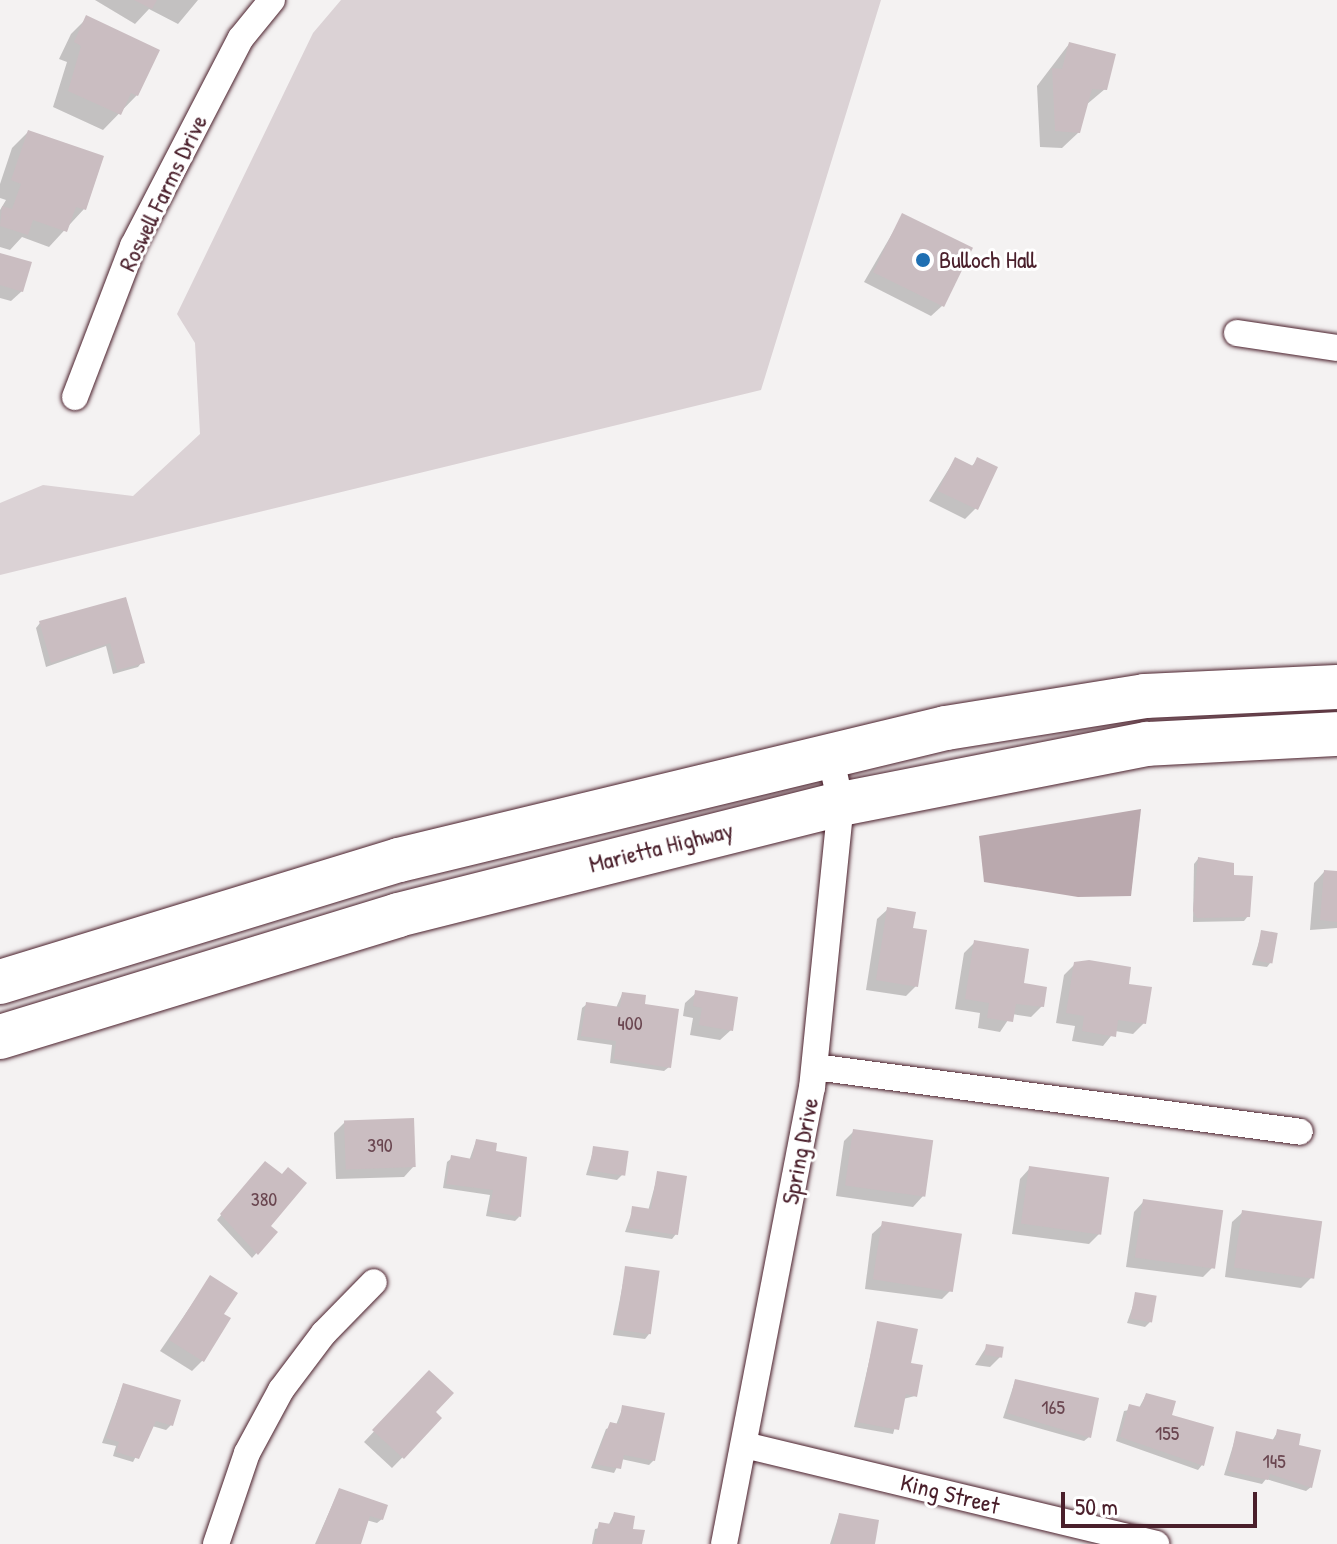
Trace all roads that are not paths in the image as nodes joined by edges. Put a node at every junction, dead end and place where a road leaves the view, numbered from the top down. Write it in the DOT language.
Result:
graph roads {
  1 [pos="272,0"];
  2 [pos="1237,333"];
  3 [pos="1337,348"];
  4 [pos="75,397"];
  5 [pos="1337,687"];
  6 [pos="1337,734"];
  7 [pos="830,755"];
  8 [pos="841,804"];
  9 [pos="0,982"];
  10 [pos="0,1037"];
  11 [pos="815,1067"];
  12 [pos="1300,1132"];
  13 [pos="374,1282"];
  14 [pos="744,1445"];
  15 [pos="216,1544"];
  16 [pos="724,1544"];
  17 [pos="1156,1544"];
  1 -- 4 [label="street, Roswell Farms Drive"];
  2 -- 3 [label="street"];
  5 -- 7 [label="highway"];
  6 -- 8 [label="highway, Marietta Highway"];
  7 -- 8 [label="street, Spring Drive"];
  7 -- 9 [label="highway"];
  8 -- 10 [label="highway, Marietta Highway"];
  8 -- 11 [label="street, Spring Drive"];
  11 -- 12 [label="street"];
  11 -- 14 [label="street, Spring Drive"];
  13 -- 15 [label="street"];
  14 -- 16 [label="street, Spring Drive"];
  14 -- 17 [label="street, King Street"];
}
